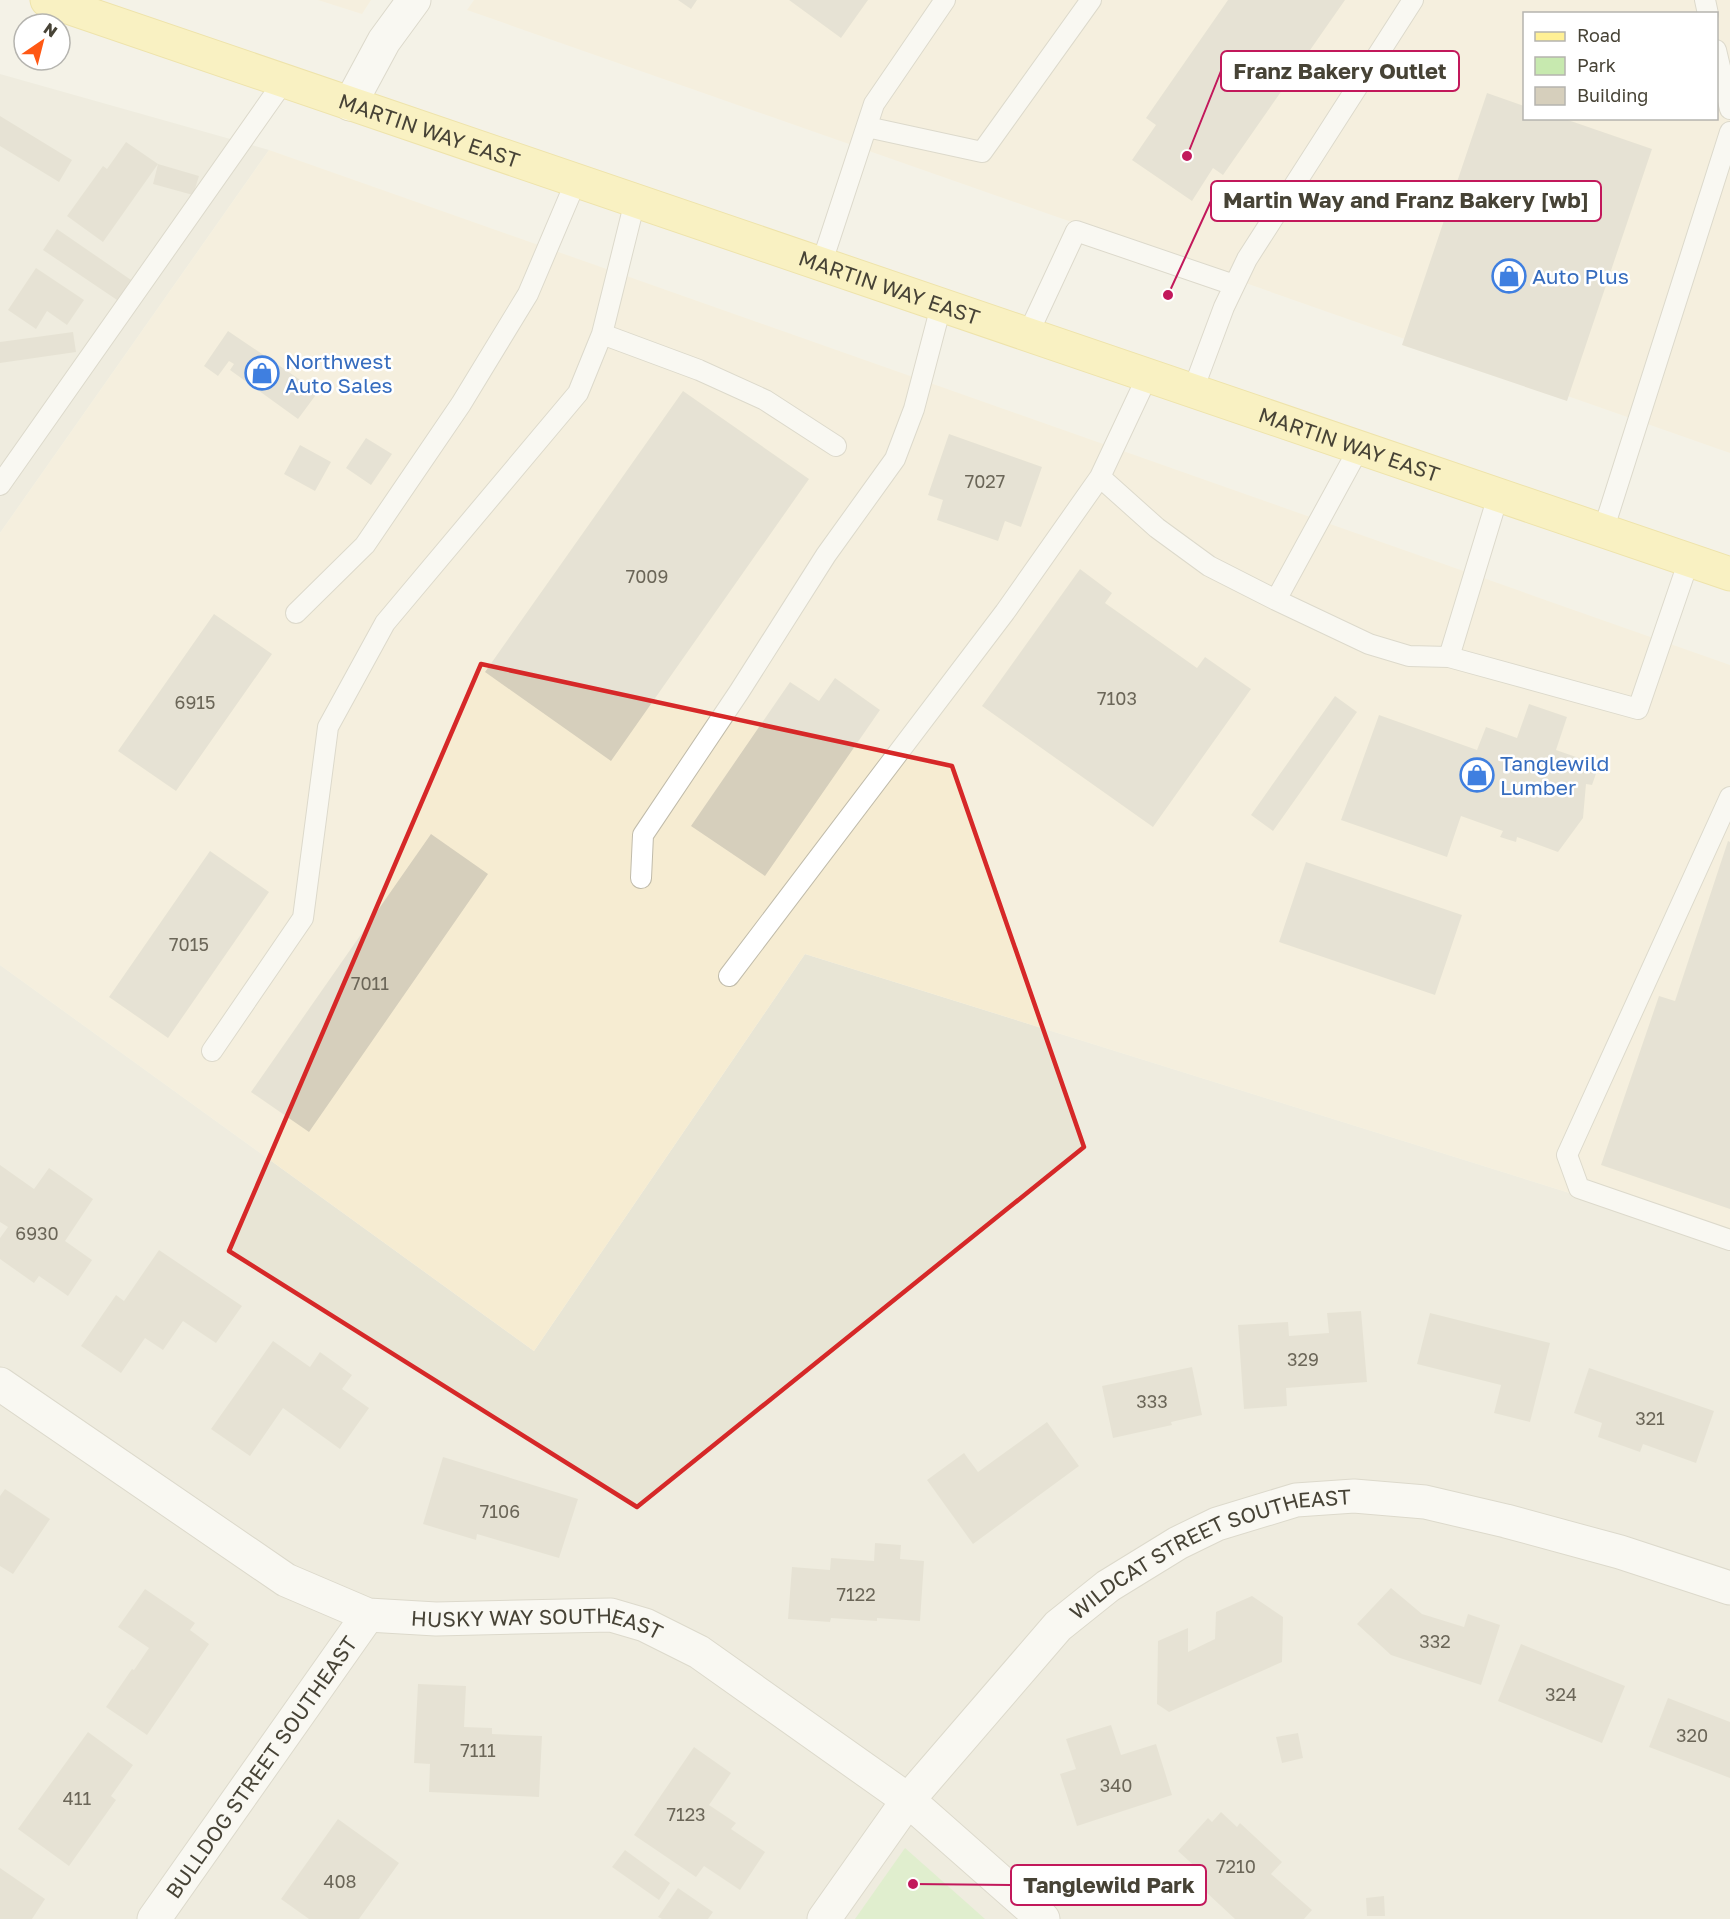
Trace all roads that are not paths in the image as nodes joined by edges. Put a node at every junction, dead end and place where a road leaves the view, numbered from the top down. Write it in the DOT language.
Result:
graph roads {
  1 [pos="414,0"];
  2 [pos="945,0"];
  3 [pos="1091,0"];
  4 [pos="1413,0"];
  5 [pos="59,2"];
  6 [pos="1718,58"];
  7 [pos="284,81"];
  8 [pos="350,104"];
  9 [pos="1730,108"];
  10 [pos="867,127"];
  11 [pos="1730,132"];
  12 [pos="576,182"];
  13 [pos="635,201"];
  14 [pos="821,265"];
  15 [pos="1234,285"];
  16 [pos="941,306"];
  17 [pos="602,334"];
  18 [pos="1028,334"];
  19 [pos="1148,375"];
  20 [pos="1193,390"];
  21 [pos="836,446"];
  22 [pos="1359,448"];
  23 [pos="1100,477"];
  24 [pos="0,485"];
  25 [pos="1498,496"];
  26 [pos="1603,531"];
  27 [pos="1689,560"];
  28 [pos="1730,574"];
  29 [pos="1276,600"];
  30 [pos="296,613"];
  31 [pos="1449,657"];
  32 [pos="1730,797"];
  33 [pos="641,878"];
  34 [pos="729,976"];
  35 [pos="213,1051"];
  36 [pos="1730,1240"];
  37 [pos="0,1384"];
  38 [pos="1730,1588"];
  39 [pos="368,1615"];
  40 [pos="908,1800"];
  41 [pos="154,1919"];
  42 [pos="824,1919"];
  43 [pos="1043,1919"];
  1 -- 8 [label="street"];
  2 -- 10 [label="lane"];
  3 -- 10 [label="lane"];
  4 -- 15 [label="lane"];
  5 -- 7 [label="main road, MARTIN WAY EAST"];
  6 -- 9 [label="lane"];
  7 -- 8 [label="main road, MARTIN WAY EAST"];
  7 -- 24 [label="lane"];
  8 -- 12 [label="main road, MARTIN WAY EAST"];
  10 -- 14 [label="lane"];
  11 -- 26 [label="lane"];
  12 -- 13 [label="main road, MARTIN WAY EAST"];
  12 -- 30 [label="lane"];
  13 -- 14 [label="main road, MARTIN WAY EAST"];
  13 -- 17 [label="lane"];
  14 -- 16 [label="main road, MARTIN WAY EAST"];
  15 -- 18 [label="lane"];
  15 -- 20 [label="lane"];
  16 -- 18 [label="main road, MARTIN WAY EAST"];
  16 -- 33 [label="lane"];
  17 -- 21 [label="lane"];
  17 -- 35 [label="lane"];
  18 -- 19 [label="main road, MARTIN WAY EAST"];
  19 -- 20 [label="main road, MARTIN WAY EAST"];
  19 -- 23 [label="lane"];
  20 -- 22 [label="main road, MARTIN WAY EAST"];
  22 -- 25 [label="main road, MARTIN WAY EAST"];
  22 -- 29 [label="lane"];
  23 -- 29 [label="lane"];
  23 -- 34 [label="lane"];
  25 -- 26 [label="main road, MARTIN WAY EAST"];
  25 -- 31 [label="lane"];
  26 -- 27 [label="main road, MARTIN WAY EAST"];
  27 -- 28 [label="main road, MARTIN WAY EAST"];
  27 -- 31 [label="lane"];
  29 -- 31 [label="lane"];
  32 -- 36 [label="lane"];
  37 -- 39 [label="street, HUSKY WAY SOUTHEAST"];
  38 -- 40 [label="street, WILDCAT STREET SOUTHEAST"];
  39 -- 40 [label="street, HUSKY WAY SOUTHEAST"];
  39 -- 41 [label="street, BULLDOG STREET SOUTHEAST"];
  40 -- 42 [label="street, WILDCAT STREET SOUTHEAST"];
  40 -- 43 [label="street, HUSKY WAY SOUTHEAST"];
}
